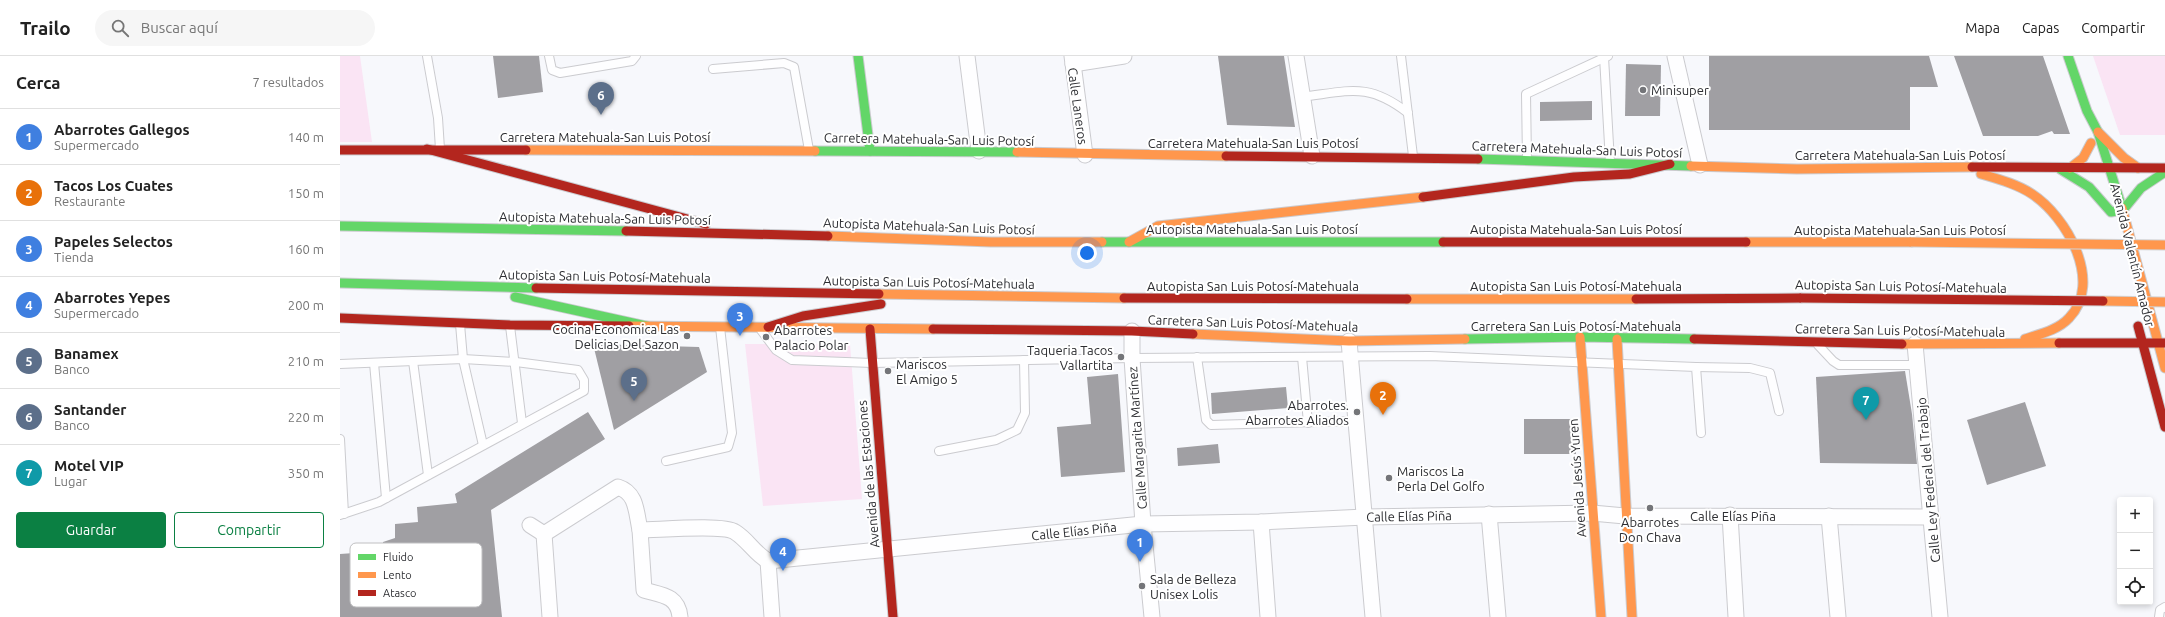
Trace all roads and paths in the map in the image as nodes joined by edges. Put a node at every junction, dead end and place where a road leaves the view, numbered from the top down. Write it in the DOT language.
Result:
graph roads {
  1 [pos="427,56"];
  2 [pos="549,56"];
  3 [pos="636,56"];
  4 [pos="858,56"];
  5 [pos="968,56"];
  6 [pos="1124,56"];
  7 [pos="1296,56"];
  8 [pos="1401,56"];
  9 [pos="1675,56"];
  10 [pos="2068,56"];
  11 [pos="1606,57"];
  12 [pos="1072,60"];
  13 [pos="713,69"];
  14 [pos="1302,97"];
  15 [pos="2087,111"];
  16 [pos="1408,113"];
  17 [pos="2098,132"];
  18 [pos="2091,143"];
  19 [pos="427,149"];
  20 [pos="440,149"];
  21 [pos="340,150"];
  22 [pos="809,151"];
  23 [pos="870,151"];
  24 [pos="979,151"];
  25 [pos="1085,155"];
  26 [pos="1312,156"];
  27 [pos="1414,158"];
  28 [pos="1527,160"];
  29 [pos="1610,162"];
  30 [pos="1670,164"];
  31 [pos="1700,165"];
  32 [pos="1954,167"];
  33 [pos="2070,168"];
  34 [pos="2110,168"];
  35 [pos="2138,168"];
  36 [pos="2165,168"];
  37 [pos="2060,169"];
  38 [pos="2099,172"];
  39 [pos="2165,172"];
  40 [pos="2104,190"];
  41 [pos="2123,210"];
  42 [pos="2112,216"];
  43 [pos="340,226"];
  44 [pos="740,233"];
  45 [pos="2116,235"];
  46 [pos="1129,242"];
  47 [pos="2165,245"];
  48 [pos="2120,250"];
  49 [pos="340,283"];
  50 [pos="467,287"];
  51 [pos="2129,289"];
  52 [pos="941,295"];
  53 [pos="2165,302"];
  54 [pos="340,318"];
  55 [pos="460,324"];
  56 [pos="510,325"];
  57 [pos="651,326"];
  58 [pos="768,326"];
  59 [pos="720,327"];
  60 [pos="758,327"];
  61 [pos="870,329"];
  62 [pos="1132,331"];
  63 [pos="1580,337"];
  64 [pos="1617,338"];
  65 [pos="1459,339"];
  66 [pos="1349,341"];
  67 [pos="1814,342"];
  68 [pos="2142,343"];
  69 [pos="2161,343"];
  70 [pos="1914,344"];
  71 [pos="2011,344"];
  72 [pos="1430,356"];
  73 [pos="1197,357"];
  74 [pos="1302,357"];
  75 [pos="1350,357"];
  76 [pos="1132,358"];
  77 [pos="464,360"];
  78 [pos="1024,360"];
  79 [pos="413,361"];
  80 [pos="516,362"];
  81 [pos="374,363"];
  82 [pos="872,363"];
  83 [pos="1582,363"];
  84 [pos="1618,363"];
  85 [pos="340,364"];
  86 [pos="1917,365"];
  87 [pos="1696,367"];
  88 [pos="2165,368"];
  89 [pos="1778,411"];
  90 [pos="1356,422"];
  91 [pos="522,423"];
  92 [pos="1308,423"];
  93 [pos="2165,427"];
  94 [pos="1701,433"];
  95 [pos="340,439"];
  96 [pos="483,445"];
  97 [pos="939,451"];
  98 [pos="666,461"];
  99 [pos="428,475"];
  100 [pos="386,498"];
  101 [pos="1592,513"];
  102 [pos="342,514"];
  103 [pos="1489,514"];
  104 [pos="1730,515"];
  105 [pos="1625,516"];
  106 [pos="1828,516"];
  107 [pos="1365,517"];
  108 [pos="1932,517"];
  109 [pos="1261,522"];
  110 [pos="1143,524"];
  111 [pos="530,525"];
  112 [pos="640,530"];
  113 [pos="544,534"];
  114 [pos="887,549"];
  115 [pos="768,561"];
  116 [pos="2165,606"];
  117 [pos="550,617"];
  118 [pos="680,617"];
  119 [pos="772,617"];
  120 [pos="893,617"];
  121 [pos="1152,617"];
  122 [pos="1268,617"];
  123 [pos="1373,617"];
  124 [pos="1498,617"];
  125 [pos="1601,617"];
  126 [pos="1632,617"];
  127 [pos="1736,617"];
  128 [pos="1838,617"];
  129 [pos="1940,617"];
  130 [pos="2159,617"];
  1 -- 20 [label="lane"];
  2 -- 3 [label="lane"];
  4 -- 23 [label="main road"];
  5 -- 24 [label="street"];
  6 -- 12 [label="street"];
  7 -- 14 [label="street"];
  8 -- 16 [label="lane"];
  9 -- 31 [label="street"];
  10 -- 15 [label="main road, Avenida Valentín Amador"];
  11 -- 28 [label="lane"];
  11 -- 29 [label="lane"];
  12 -- 25 [label="street, Calle Laneros"];
  13 -- 22 [label="lane"];
  14 -- 16 [label="lane"];
  14 -- 26 [label="street"];
  15 -- 17 [label="main road, Avenida Valentín Amador"];
  15 -- 18 [label="main road, Avenida Valentín Amador"];
  16 -- 27 [label="lane"];
  17 -- 34 [label="main road, Avenida Valentín Amador"];
  17 -- 35 [label="main road"];
  18 -- 33 [label="main road"];
  18 -- 38 [label="main road, Avenida Valentín Amador"];
  19 -- 20 [label="main road, Carretera Matehuala-San Luis Potosí"];
  19 -- 21 [label="main road, Carretera Matehuala-San Luis Potosí"];
  19 -- 44 [label="main road"];
  20 -- 22 [label="main road, Carretera Matehuala-San Luis Potosí"];
  22 -- 23 [label="main road, Carretera Matehuala-San Luis Potosí"];
  23 -- 24 [label="main road, Carretera Matehuala-San Luis Potosí"];
  24 -- 25 [label="main road, Carretera Matehuala-San Luis Potosí"];
  25 -- 26 [label="main road, Carretera Matehuala-San Luis Potosí"];
  26 -- 27 [label="main road, Carretera Matehuala-San Luis Potosí"];
  27 -- 28 [label="main road, Carretera Matehuala-San Luis Potosí"];
  28 -- 29 [label="main road, Carretera Matehuala-San Luis Potosí"];
  29 -- 30 [label="main road, Carretera Matehuala-San Luis Potosí"];
  30 -- 31 [label="main road, Carretera Matehuala-San Luis Potosí"];
  30 -- 46 [label="main road"];
  31 -- 32 [label="main road, Carretera Matehuala-San Luis Potosí"];
  32 -- 37 [label="main road, Carretera Matehuala-San Luis Potosí"];
  32 -- 71 [label="main road"];
  33 -- 37 [label="main road, Carretera Matehuala-San Luis Potosí"];
  33 -- 38 [label="main road, Carretera Matehuala-San Luis Potosí"];
  34 -- 35 [label="main road, Carretera Matehuala-San Luis Potosí"];
  34 -- 38 [label="main road, Carretera Matehuala-San Luis Potosí"];
  34 -- 41 [label="main road, Avenida Valentín Amador"];
  35 -- 36 [label="main road, Carretera Matehuala-San Luis Potosí"];
  37 -- 42 [label="main road"];
  39 -- 41 [label="main road"];
  40 -- 42 [label="main road, Avenida Valentín Amador"];
  41 -- 42 [label="main road"];
  41 -- 69 [label="main road, Avenida Valentín Amador"];
  43 -- 44 [label="main road, Autopista Matehuala-San Luis Potosí"];
  44 -- 46 [label="main road, Autopista Matehuala-San Luis Potosí"];
  45 -- 48 [label="main road, Avenida Valentín Amador"];
  46 -- 47 [label="main road, Autopista Matehuala-San Luis Potosí, bridge"];
  49 -- 50 [label="main road, Autopista San Luis Potosí-Matehuala"];
  50 -- 52 [label="main road, Autopista San Luis Potosí-Matehuala"];
  50 -- 57 [label="main road"];
  51 -- 68 [label="main road, Avenida Valentín Amador"];
  52 -- 53 [label="main road, Autopista San Luis Potosí-Matehuala, bridge"];
  52 -- 58 [label="main road"];
  54 -- 55 [label="main road, Carretera San Luis Potosí-Matehuala"];
  55 -- 56 [label="main road, Carretera San Luis Potosí-Matehuala"];
  55 -- 77 [label="lane"];
  56 -- 57 [label="main road, Carretera San Luis Potosí-Matehuala"];
  56 -- 80 [label="lane"];
  57 -- 59 [label="main road, Carretera San Luis Potosí-Matehuala"];
  58 -- 60 [label="main road, Carretera San Luis Potosí-Matehuala"];
  58 -- 61 [label="main road, Carretera San Luis Potosí-Matehuala"];
  59 -- 60 [label="main road, Carretera San Luis Potosí-Matehuala"];
  59 -- 98 [label="lane"];
  60 -- 82 [label="lane"];
  61 -- 62 [label="main road, Carretera San Luis Potosí-Matehuala"];
  61 -- 82 [label="main road, Avenida de las Estaciones"];
  62 -- 66 [label="main road, Carretera San Luis Potosí-Matehuala"];
  62 -- 76 [label="street, Calle Margarita Martínez"];
  63 -- 64 [label="main road, Carretera San Luis Potosí-Matehuala"];
  63 -- 65 [label="main road, Carretera San Luis Potosí-Matehuala"];
  63 -- 83 [label="main road, Avenida Jesús Yuren"];
  64 -- 67 [label="main road, Carretera San Luis Potosí-Matehuala"];
  64 -- 84 [label="main road"];
  65 -- 66 [label="main road, Carretera San Luis Potosí-Matehuala"];
  65 -- 72 [label="main road"];
  66 -- 75 [label="street"];
  67 -- 70 [label="main road, Carretera San Luis Potosí-Matehuala"];
  67 -- 86 [label="lane"];
  68 -- 69 [label="main road, Carretera San Luis Potosí-Matehuala"];
  68 -- 71 [label="main road, Carretera San Luis Potosí-Matehuala"];
  68 -- 93 [label="main road, Avenida Valentín Amador"];
  69 -- 88 [label="main road, Avenida Valentín Amador"];
  70 -- 71 [label="main road, Carretera San Luis Potosí-Matehuala"];
  70 -- 86 [label="street, Calle Ley Federal del Trabajo"];
  72 -- 75 [label="lane"];
  72 -- 83 [label="lane"];
  73 -- 74 [label="lane"];
  73 -- 76 [label="lane"];
  73 -- 92 [label="lane"];
  74 -- 75 [label="lane"];
  74 -- 92 [label="lane"];
  75 -- 90 [label="street"];
  76 -- 78 [label="lane"];
  76 -- 110 [label="street, Calle Margarita Martínez"];
  77 -- 79 [label="lane"];
  77 -- 80 [label="lane"];
  77 -- 96 [label="lane"];
  78 -- 82 [label="lane"];
  78 -- 97 [label="lane"];
  79 -- 81 [label="lane"];
  79 -- 99 [label="lane"];
  80 -- 91 [label="lane"];
  80 -- 91 [label="lane"];
  81 -- 85 [label="lane"];
  81 -- 100 [label="lane"];
  82 -- 114 [label="main road, Avenida de las Estaciones"];
  83 -- 84 [label="lane"];
  83 -- 101 [label="main road, Avenida Jesús Yuren"];
  84 -- 87 [label="lane"];
  84 -- 105 [label="main road"];
  86 -- 108 [label="street, Calle Ley Federal del Trabajo"];
  87 -- 89 [label="lane"];
  87 -- 94 [label="lane"];
  90 -- 92 [label="lane"];
  90 -- 107 [label="street"];
  91 -- 96 [label="lane"];
  95 -- 102 [label="lane"];
  96 -- 99 [label="lane"];
  99 -- 100 [label="lane"];
  100 -- 102 [label="lane"];
  101 -- 103 [label="street, Calle Elías Piña"];
  101 -- 105 [label="street, Calle Elías Piña"];
  101 -- 125 [label="main road, Avenida Jesús Yuren"];
  103 -- 107 [label="street, Calle Elías Piña"];
  103 -- 124 [label="street"];
  104 -- 105 [label="street, Calle Elías Piña"];
  104 -- 106 [label="street, Calle Elías Piña"];
  104 -- 127 [label="street"];
  105 -- 126 [label="main road"];
  106 -- 108 [label="street, Calle Elías Piña"];
  106 -- 128 [label="street"];
  107 -- 109 [label="street, Calle Elías Piña"];
  107 -- 123 [label="street"];
  108 -- 129 [label="street, Calle Ley Federal del Trabajo"];
  109 -- 110 [label="street, Calle Elías Piña"];
  109 -- 122 [label="street"];
  110 -- 114 [label="street, Calle Elías Piña"];
  110 -- 121 [label="street, Calle Margarita Martínez"];
  111 -- 113 [label="street"];
  112 -- 113 [label="street"];
  112 -- 115 [label="street"];
  112 -- 118 [label="street"];
  113 -- 117 [label="street"];
  114 -- 115 [label="street, Calle Elías Piña"];
  114 -- 120 [label="main road, Avenida de las Estaciones"];
  115 -- 119 [label="street"];
  116 -- 130 [label="lane"];
}
